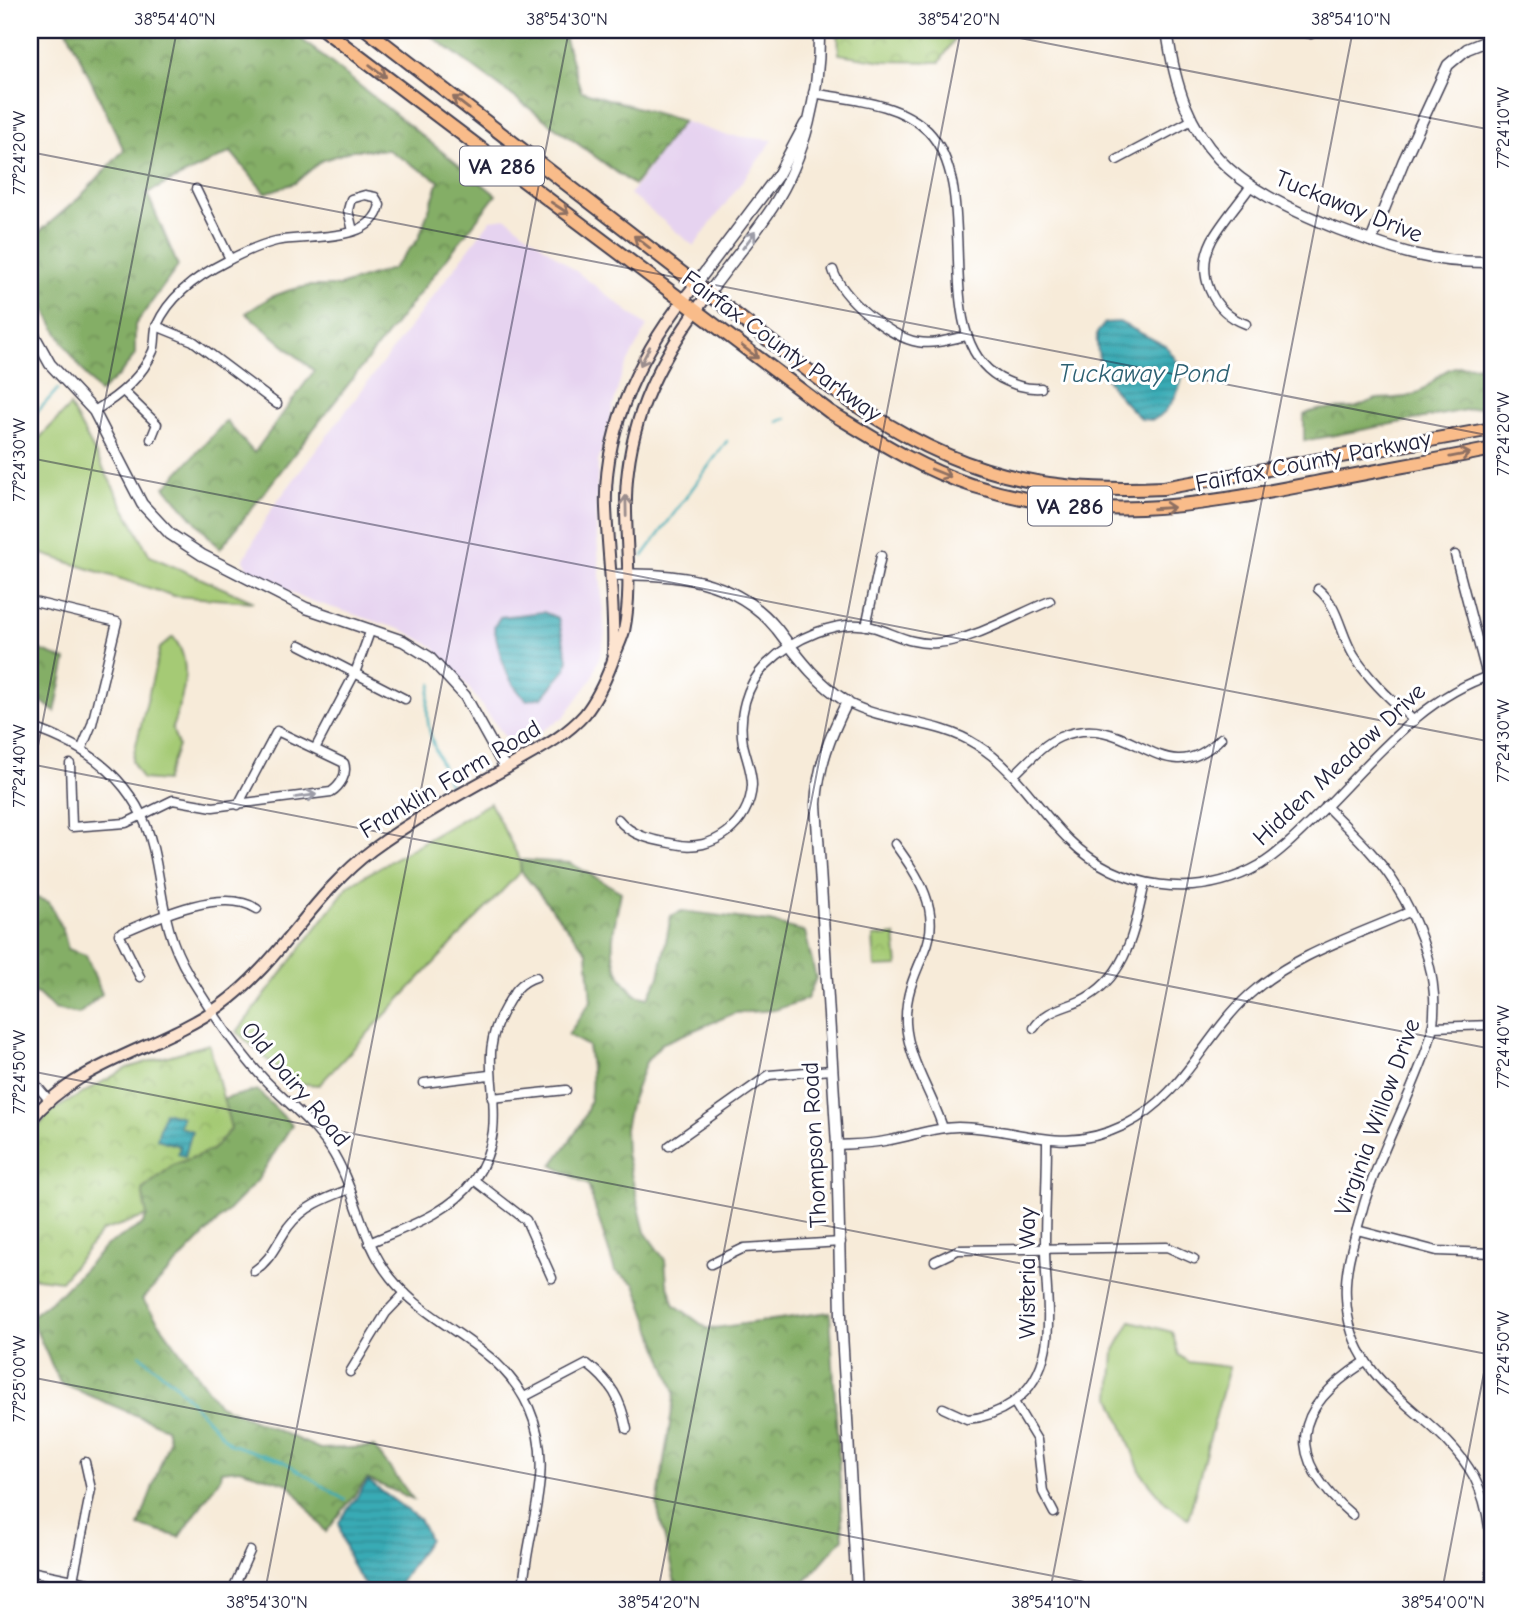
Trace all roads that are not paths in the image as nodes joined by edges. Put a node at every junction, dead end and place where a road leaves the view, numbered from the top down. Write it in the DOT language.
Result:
graph roads {
  1 [pos="324,30"];
  2 [pos="367,30"];
  3 [pos="819,30"];
  4 [pos="1167,30"];
  5 [pos="1295,30"];
  6 [pos="1311,34"];
  7 [pos="1492,39"];
  8 [pos="813,93"];
  9 [pos="809,117"];
  10 [pos="1192,120"];
  11 [pos="1117,160"];
  12 [pos="1250,187"];
  13 [pos="196,189"];
  14 [pos="353,231"];
  15 [pos="1371,241"];
  16 [pos="230,259"];
  17 [pos="1492,262"];
  18 [pos="833,270"];
  19 [pos="696,284"];
  20 [pos="708,294"];
  21 [pos="683,299"];
  22 [pos="696,310"];
  23 [pos="1246,324"];
  24 [pos="156,326"];
  25 [pos="30,328"];
  26 [pos="967,336"];
  27 [pos="1041,388"];
  28 [pos="123,391"];
  29 [pos="277,404"];
  30 [pos="94,411"];
  31 [pos="1492,429"];
  32 [pos="151,439"];
  33 [pos="1492,449"];
  34 [pos="881,555"];
  35 [pos="1455,555"];
  36 [pos="628,574"];
  37 [pos="611,575"];
  38 [pos="1318,589"];
  39 [pos="30,601"];
  40 [pos="1050,601"];
  41 [pos="866,626"];
  42 [pos="371,629"];
  43 [pos="300,645"];
  44 [pos="790,649"];
  45 [pos="613,659"];
  46 [pos="355,673"];
  47 [pos="1490,675"];
  48 [pos="405,699"];
  49 [pos="847,702"];
  50 [pos="1413,721"];
  51 [pos="30,727"];
  52 [pos="1221,738"];
  53 [pos="316,747"];
  54 [pos="82,748"];
  55 [pos="70,764"];
  56 [pos="505,768"];
  57 [pos="1014,775"];
  58 [pos="238,805"];
  59 [pos="1326,806"];
  60 [pos="142,816"];
  61 [pos="618,819"];
  62 [pos="895,844"];
  63 [pos="1144,883"];
  64 [pos="257,909"];
  65 [pos="1409,912"];
  66 [pos="163,915"];
  67 [pos="140,976"];
  68 [pos="536,977"];
  69 [pos="213,1011"];
  70 [pos="1492,1025"];
  71 [pos="1432,1027"];
  72 [pos="1034,1028"];
  73 [pos="831,1070"];
  74 [pos="489,1075"];
  75 [pos="30,1078"];
  76 [pos="424,1083"];
  77 [pos="566,1090"];
  78 [pos="492,1098"];
  79 [pos="49,1100"];
  80 [pos="30,1121"];
  81 [pos="943,1128"];
  82 [pos="1047,1140"];
  83 [pos="837,1145"];
  84 [pos="669,1146"];
  85 [pos="474,1180"];
  86 [pos="350,1189"];
  87 [pos="1357,1230"];
  88 [pos="369,1242"];
  89 [pos="841,1242"];
  90 [pos="1045,1248"];
  91 [pos="1492,1254"];
  92 [pos="1194,1259"];
  93 [pos="935,1261"];
  94 [pos="711,1264"];
  95 [pos="254,1271"];
  96 [pos="552,1278"];
  97 [pos="405,1293"];
  98 [pos="1365,1362"];
  99 [pos="350,1372"];
  100 [pos="524,1397"];
  101 [pos="1014,1402"];
  102 [pos="943,1408"];
  103 [pos="627,1429"];
  104 [pos="85,1462"];
  105 [pos="1054,1513"];
  106 [pos="1352,1515"];
  107 [pos="250,1551"];
  108 [pos="30,1572"];
  109 [pos="73,1580"];
  110 [pos="126,1591"];
  111 [pos="232,1591"];
  112 [pos="523,1591"];
  113 [pos="857,1591"];
  114 [pos="1491,1591"];
  1 -- 21 [label="highway, Fairfax County Parkway / VA 286, one-way"];
  19 -- 2 [label="highway, Fairfax County Parkway / VA 286, one-way"];
  3 -- 8 [label="street, Franklin Farm Road"];
  4 -- 10 [label="street, Tuckaway Drive"];
  5 -- 6 [label="street"];
  7 -- 15 [label="street"];
  8 -- 9 [label="street, Franklin Farm Road"];
  8 -- 26 [label="street"];
  9 -- 19 [label="street, Franklin Farm Road"];
  20 -- 9 [label="street, Franklin Farm Road, one-way"];
  10 -- 11 [label="street"];
  10 -- 12 [label="street, Tuckaway Drive"];
  12 -- 15 [label="street, Tuckaway Drive"];
  12 -- 23 [label="street"];
  13 -- 16 [label="street"];
  14 -- 14 [label="street"];
  14 -- 16 [label="street"];
  15 -- 17 [label="street, Tuckaway Drive"];
  16 -- 24 [label="street"];
  18 -- 26 [label="street"];
  19 -- 20 [label="highway, Fairfax County Parkway / VA 286"];
  19 -- 21 [label="main road, Franklin Farm Road"];
  20 -- 22 [label="main road, Franklin Farm Road"];
  20 -- 31 [label="highway, Fairfax County Parkway / VA 286"];
  21 -- 22 [label="highway, Fairfax County Parkway / VA 286"];
  21 -- 37 [label="main road, Franklin Farm Road, one-way"];
  22 -- 33 [label="highway, Fairfax County Parkway / VA 286, one-way"];
  36 -- 22 [label="main road, Franklin Farm Road, one-way"];
  24 -- 28 [label="street"];
  24 -- 29 [label="street"];
  25 -- 30 [label="street"];
  26 -- 27 [label="street"];
  28 -- 30 [label="street"];
  28 -- 32 [label="street"];
  30 -- 42 [label="street"];
  34 -- 41 [label="street"];
  35 -- 47 [label="street"];
  36 -- 37 [label="street, Hidden Meadow Drive"];
  36 -- 44 [label="street, Hidden Meadow Drive"];
  36 -- 45 [label="main road, Franklin Farm Road"];
  37 -- 45 [label="main road, Franklin Farm Road"];
  38 -- 50 [label="street"];
  39 -- 54 [label="street"];
  40 -- 41 [label="street"];
  41 -- 44 [label="street"];
  42 -- 46 [label="street"];
  42 -- 56 [label="street"];
  43 -- 46 [label="street"];
  44 -- 49 [label="street, Hidden Meadow Drive"];
  44 -- 61 [label="street"];
  45 -- 56 [label="main road, Franklin Farm Road"];
  46 -- 48 [label="street"];
  46 -- 53 [label="street"];
  47 -- 50 [label="street, Hidden Meadow Drive"];
  49 -- 57 [label="street, Hidden Meadow Drive"];
  49 -- 73 [label="street, Thompson Road"];
  50 -- 59 [label="street, Hidden Meadow Drive"];
  51 -- 54 [label="street, Old Dairy Road"];
  52 -- 57 [label="street"];
  53 -- 58 [label="street"];
  58 -- 53 [label="street, one-way"];
  54 -- 60 [label="street, Old Dairy Road"];
  55 -- 60 [label="street"];
  56 -- 69 [label="main road, Franklin Farm Road"];
  57 -- 63 [label="street, Hidden Meadow Drive"];
  58 -- 60 [label="street"];
  59 -- 63 [label="street, Hidden Meadow Drive"];
  59 -- 65 [label="street, Virginia Willow Drive"];
  60 -- 66 [label="street, Old Dairy Road"];
  62 -- 81 [label="street"];
  63 -- 72 [label="street"];
  64 -- 66 [label="street"];
  65 -- 71 [label="street, Virginia Willow Drive"];
  65 -- 82 [label="street"];
  66 -- 67 [label="street"];
  66 -- 69 [label="street, Old Dairy Road"];
  68 -- 74 [label="street"];
  69 -- 79 [label="main road, Franklin Farm Road"];
  69 -- 86 [label="street, Old Dairy Road"];
  70 -- 71 [label="street"];
  71 -- 87 [label="street, Virginia Willow Drive"];
  73 -- 83 [label="street, Thompson Road"];
  73 -- 84 [label="street"];
  74 -- 76 [label="street"];
  74 -- 78 [label="street"];
  75 -- 79 [label="street"];
  77 -- 78 [label="street"];
  78 -- 85 [label="street"];
  79 -- 80 [label="main road, Franklin Farm Road"];
  81 -- 82 [label="street"];
  81 -- 83 [label="street"];
  82 -- 90 [label="street, Wisteria Way"];
  83 -- 89 [label="street, Thompson Road"];
  85 -- 88 [label="street"];
  85 -- 96 [label="street"];
  86 -- 88 [label="street, Old Dairy Road"];
  86 -- 95 [label="street"];
  87 -- 91 [label="street"];
  87 -- 98 [label="street, Virginia Willow Drive"];
  88 -- 97 [label="street, Old Dairy Road"];
  89 -- 94 [label="street"];
  89 -- 113 [label="street, Thompson Road"];
  90 -- 92 [label="street"];
  90 -- 93 [label="street"];
  90 -- 101 [label="street, Wisteria Way"];
  97 -- 99 [label="street"];
  97 -- 100 [label="street, Old Dairy Road"];
  98 -- 106 [label="street"];
  98 -- 114 [label="street, Virginia Willow Drive"];
  100 -- 103 [label="street"];
  100 -- 112 [label="street, Old Dairy Road"];
  101 -- 102 [label="street, Wisteria Way"];
  101 -- 105 [label="street"];
  104 -- 109 [label="street"];
  107 -- 111 [label="street"];
  108 -- 109 [label="street"];
  109 -- 110 [label="street"];
}
